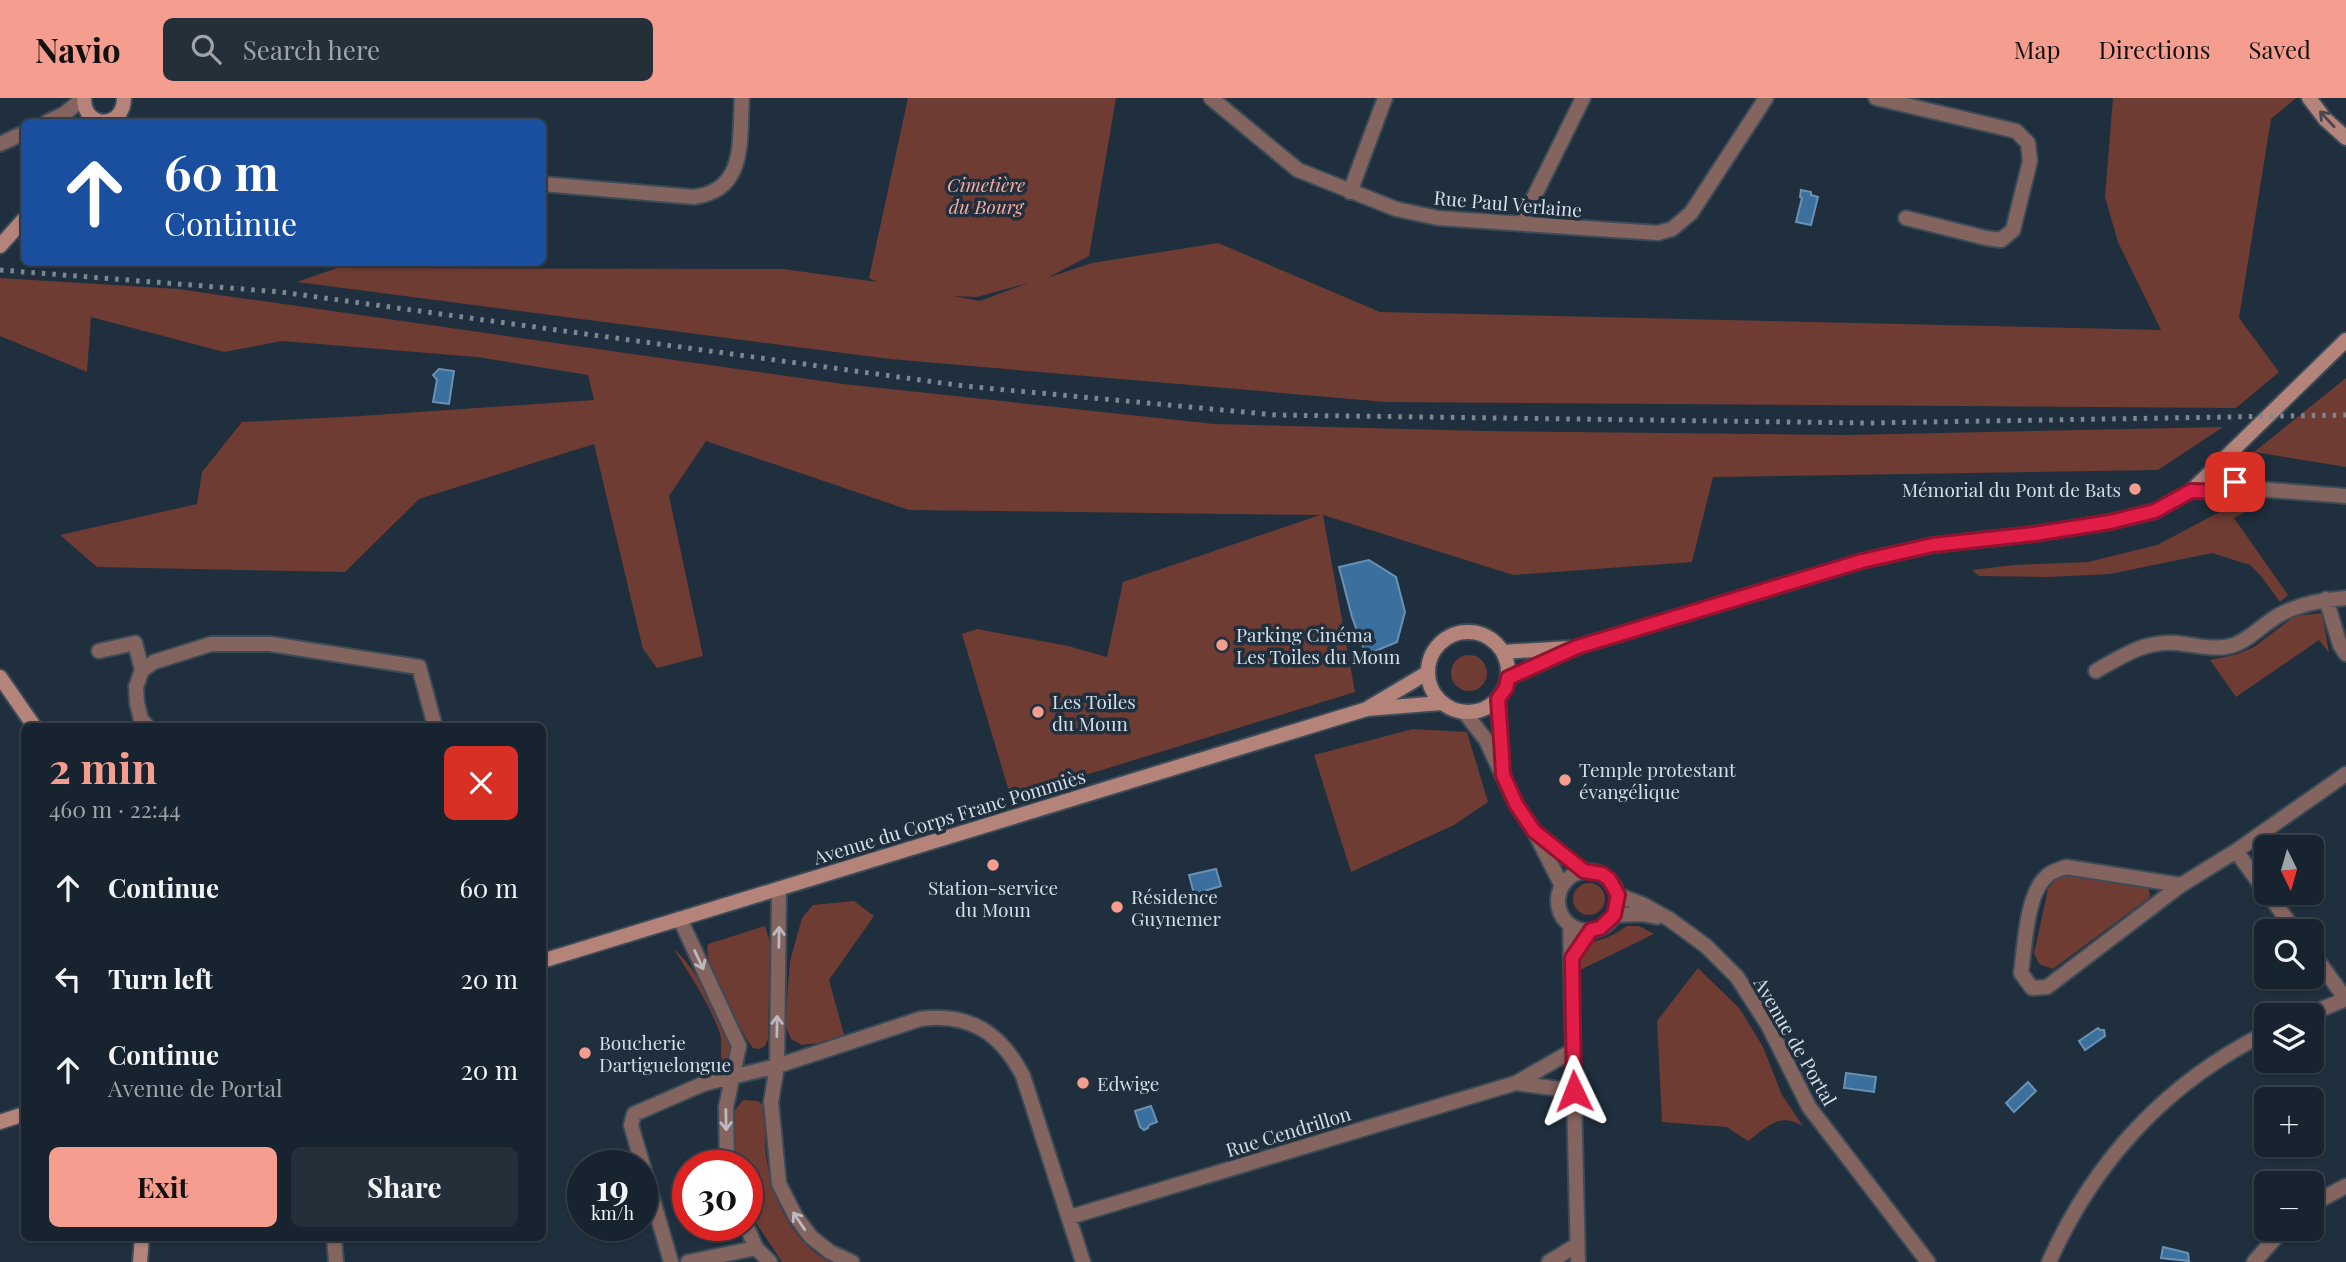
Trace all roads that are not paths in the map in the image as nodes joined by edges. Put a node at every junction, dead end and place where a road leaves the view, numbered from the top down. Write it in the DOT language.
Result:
graph roads {
  1 [pos="742,98"];
  2 [pos="1211,98"];
  3 [pos="1385,98"];
  4 [pos="1583,98"];
  5 [pos="1766,98"];
  6 [pos="1876,98"];
  7 [pos="2309,98"];
  8 [pos="125,100"];
  9 [pos="94,113"];
  10 [pos="53,119"];
  11 [pos="21,134"];
  12 [pos="2346,138"];
  13 [pos="0,144"];
  14 [pos="546,184"];
  15 [pos="1350,192"];
  16 [pos="1906,218"];
  17 [pos="21,222"];
  18 [pos="1521,223"];
  19 [pos="0,246"];
  20 [pos="2346,342"];
  21 [pos="2226,457"];
  22 [pos="2246,488"];
  23 [pos="2191,491"];
  24 [pos="2346,496"];
  25 [pos="2346,598"];
  26 [pos="2326,599"];
  27 [pos="1577,647"];
  28 [pos="99,652"];
  29 [pos="1503,652"];
  30 [pos="2346,654"];
  31 [pos="142,670"];
  32 [pos="2096,671"];
  33 [pos="1427,673"];
  34 [pos="0,677"];
  35 [pos="1508,678"];
  36 [pos="1498,699"];
  37 [pos="1441,703"];
  38 [pos="1367,709"];
  39 [pos="1465,713"];
  40 [pos="32,723"];
  41 [pos="144,723"];
  42 [pos="434,723"];
  43 [pos="2346,774"];
  44 [pos="1503,775"];
  45 [pos="1534,831"];
  46 [pos="2236,851"];
  47 [pos="1584,871"];
  48 [pos="2254,876"];
  49 [pos="2180,885"];
  50 [pos="1562,886"];
  51 [pos="779,888"];
  52 [pos="1618,895"];
  53 [pos="1614,915"];
  54 [pos="680,919"];
  55 [pos="1669,919"];
  56 [pos="1570,925"];
  57 [pos="1591,930"];
  58 [pos="1572,958"];
  59 [pos="546,960"];
  60 [pos="2324,969"];
  61 [pos="2346,999"];
  62 [pos="2324,1008"];
  63 [pos="2254,1040"];
  64 [pos="1572,1051"];
  65 [pos="777,1066"];
  66 [pos="735,1075"];
  67 [pos="1516,1083"];
  68 [pos="1574,1091"];
  69 [pos="21,1115"];
  70 [pos="0,1122"];
  71 [pos="727,1150"];
  72 [pos="2346,1186"];
  73 [pos="2324,1197"];
  74 [pos="1070,1217"];
  75 [pos="142,1241"];
  76 [pos="334,1241"];
  77 [pos="754,1241"];
  78 [pos="2273,1241"];
  79 [pos="1577,1245"];
  80 [pos="757,1248"];
  81 [pos="140,1262"];
  82 [pos="336,1262"];
  83 [pos="671,1262"];
  84 [pos="688,1262"];
  85 [pos="770,1262"];
  86 [pos="852,1262"];
  87 [pos="1083,1262"];
  88 [pos="1549,1262"];
  89 [pos="1577,1262"];
  90 [pos="1928,1262"];
  91 [pos="2049,1262"];
  92 [pos="2254,1262"];
  1 -- 14 [label="street"];
  2 -- 15 [label="street, Rue Paul Verlaine"];
  3 -- 15 [label="street"];
  4 -- 18 [label="street"];
  5 -- 18 [label="street, Rue Paul Verlaine"];
  6 -- 16 [label="street"];
  12 -- 7 [label="main road, one-way"];
  8 -- 9 [label="main road"];
  9 -- 10 [label="street"];
  11 -- 13 [label="street"];
  15 -- 18 [label="street, Rue Paul Verlaine"];
  17 -- 19 [label="main road"];
  20 -- 21 [label="main road"];
  21 -- 22 [label="street"];
  21 -- 23 [label="main road"];
  22 -- 23 [label="street"];
  22 -- 24 [label="street"];
  23 -- 27 [label="main road"];
  25 -- 26 [label="street"];
  26 -- 30 [label="street"];
  26 -- 32 [label="street"];
  27 -- 29 [label="main road"];
  27 -- 35 [label="main road"];
  28 -- 31 [label="street"];
  29 -- 33 [label="main road"];
  29 -- 35 [label="main road"];
  31 -- 41 [label="street"];
  31 -- 42 [label="street"];
  33 -- 37 [label="main road"];
  33 -- 38 [label="main road, Avenue du Corps Franc Pommiès"];
  34 -- 40 [label="main road"];
  35 -- 36 [label="main road"];
  36 -- 39 [label="main road"];
  36 -- 44 [label="street"];
  37 -- 38 [label="main road, Avenue du Corps Franc Pommiès"];
  37 -- 39 [label="main road"];
  38 -- 51 [label="main road, Avenue du Corps Franc Pommiès"];
  39 -- 44 [label="street"];
  43 -- 46 [label="street"];
  44 -- 45 [label="street"];
  45 -- 47 [label="street"];
  45 -- 50 [label="street"];
  46 -- 48 [label="street"];
  46 -- 49 [label="street"];
  47 -- 50 [label="street"];
  47 -- 52 [label="street"];
  49 -- 49 [label="street"];
  50 -- 56 [label="street"];
  51 -- 54 [label="main road, Avenue du Corps Franc Pommiès"];
  65 -- 51 [label="street, one-way"];
  52 -- 53 [label="street"];
  52 -- 55 [label="street, Avenue de Portal"];
  53 -- 55 [label="street, Avenue de Portal"];
  53 -- 57 [label="street"];
  54 -- 59 [label="main road, Avenue du Corps Franc Pommiès"];
  54 -- 66 [label="street, one-way"];
  55 -- 90 [label="street, Avenue de Portal"];
  56 -- 57 [label="street"];
  56 -- 58 [label="street"];
  57 -- 58 [label="street"];
  58 -- 64 [label="street"];
  60 -- 61 [label="street"];
  61 -- 62 [label="street"];
  63 -- 91 [label="street"];
  64 -- 67 [label="street, Rue Cendrillon"];
  64 -- 68 [label="street"];
  65 -- 66 [label="street"];
  65 -- 74 [label="street"];
  86 -- 65 [label="street, one-way"];
  66 -- 71 [label="street, one-way"];
  66 -- 83 [label="street"];
  67 -- 68 [label="street, Rue Cendrillon"];
  67 -- 74 [label="street, Rue Cendrillon"];
  68 -- 79 [label="street"];
  69 -- 70 [label="main road"];
  72 -- 73 [label="street"];
  74 -- 87 [label="street"];
  75 -- 81 [label="main road"];
  76 -- 82 [label="street"];
  77 -- 80 [label="street"];
  78 -- 92 [label="street"];
  79 -- 88 [label="street"];
  79 -- 89 [label="street"];
  80 -- 84 [label="street"];
  80 -- 85 [label="street"];
}
